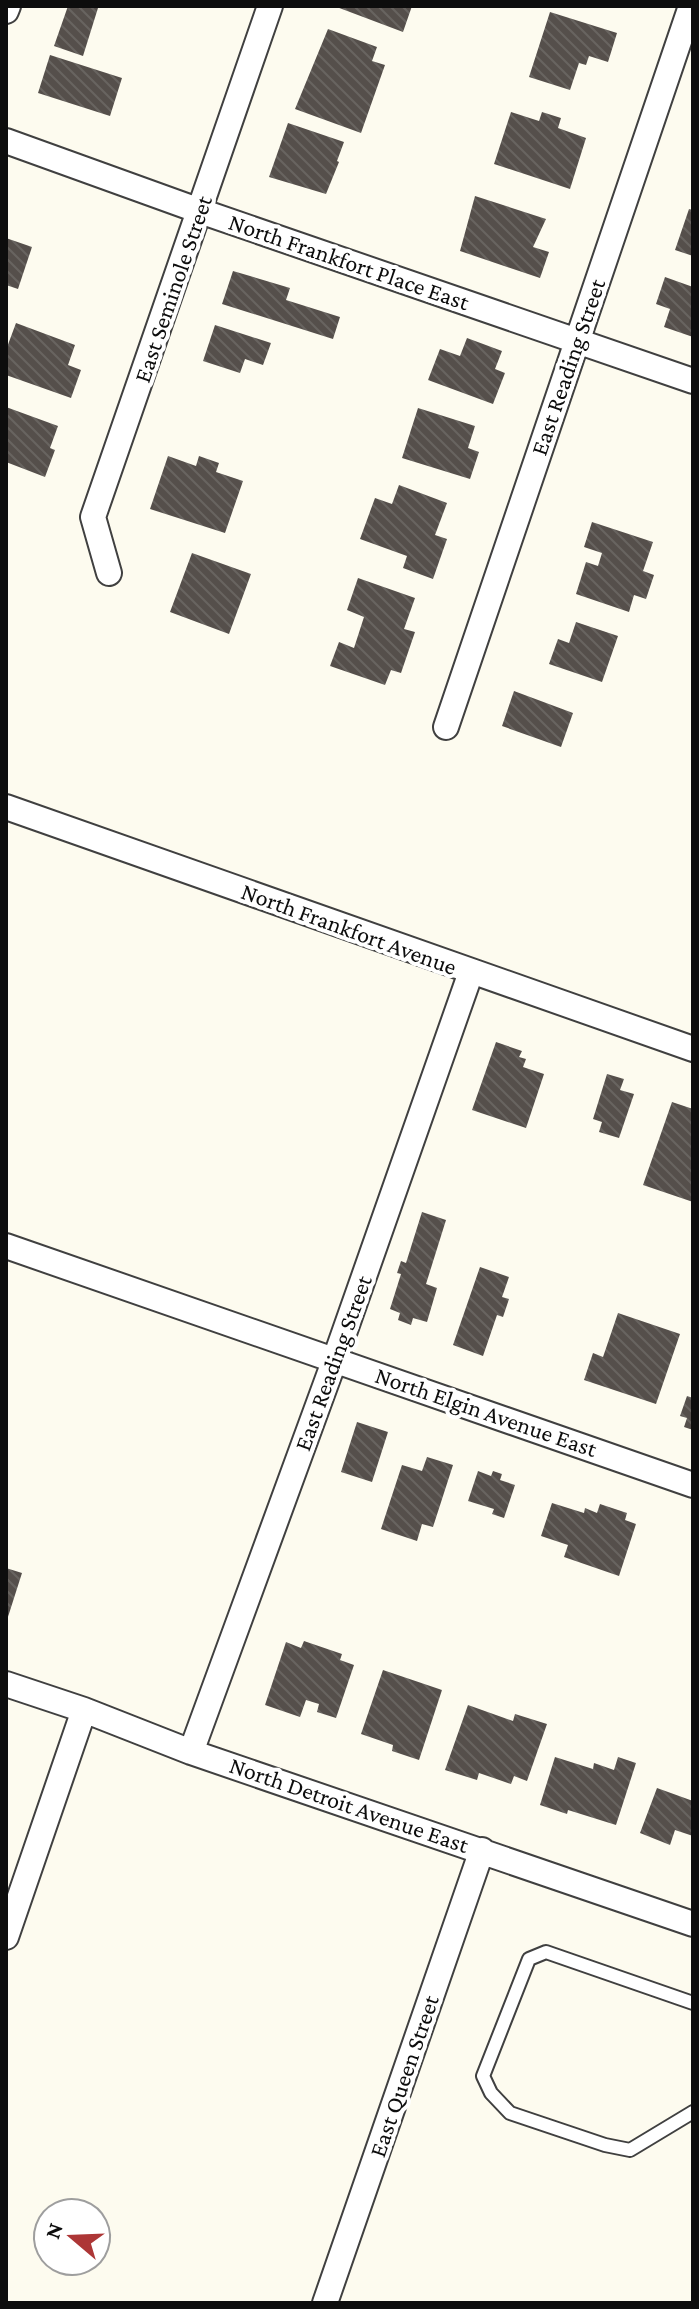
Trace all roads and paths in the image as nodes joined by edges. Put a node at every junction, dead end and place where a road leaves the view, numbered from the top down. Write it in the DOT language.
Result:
graph roads {
  1 [pos="270,6"];
  2 [pos="691,6"];
  3 [pos="6,141"];
  4 [pos="200,211"];
  5 [pos="577,340"];
  6 [pos="693,381"];
  7 [pos="109,573"];
  8 [pos="446,727"];
  9 [pos="6,807"];
  10 [pos="471,972"];
  11 [pos="693,1049"];
  12 [pos="6,1246"];
  13 [pos="335,1359"];
  14 [pos="693,1485"];
  15 [pos="6,1684"];
  16 [pos="84,1710"];
  17 [pos="191,1752"];
  18 [pos="482,1850"];
  19 [pos="11,1906"];
  20 [pos="693,1924"];
  21 [pos="6,1937"];
  22 [pos="693,2003"];
  23 [pos="693,2112"];
  24 [pos="325,2303"];
  1 -- 4 [label="street, East Seminole Street"];
  2 -- 5 [label="street, East Reading Street"];
  3 -- 4 [label="street, North Frankfort Place East"];
  4 -- 5 [label="street, North Frankfort Place East"];
  4 -- 7 [label="street, East Seminole Street"];
  5 -- 6 [label="street, North Frankfort Place East"];
  5 -- 8 [label="street, East Reading Street"];
  9 -- 10 [label="street, North Frankfort Avenue"];
  10 -- 11 [label="street, North Frankfort Avenue"];
  10 -- 13 [label="street, East Reading Street"];
  12 -- 13 [label="street, North Elgin Avenue East"];
  13 -- 14 [label="street, North Elgin Avenue East"];
  13 -- 17 [label="street, East Reading Street"];
  15 -- 16 [label="street, North Detroit Avenue East"];
  16 -- 17 [label="street, North Detroit Avenue East"];
  16 -- 19 [label="street"];
  17 -- 18 [label="street, North Detroit Avenue East"];
  18 -- 20 [label="street, North Detroit Avenue East"];
  18 -- 24 [label="street, East Queen Street"];
  19 -- 21 [label="street"];
  22 -- 23 [label="lane"];
}
